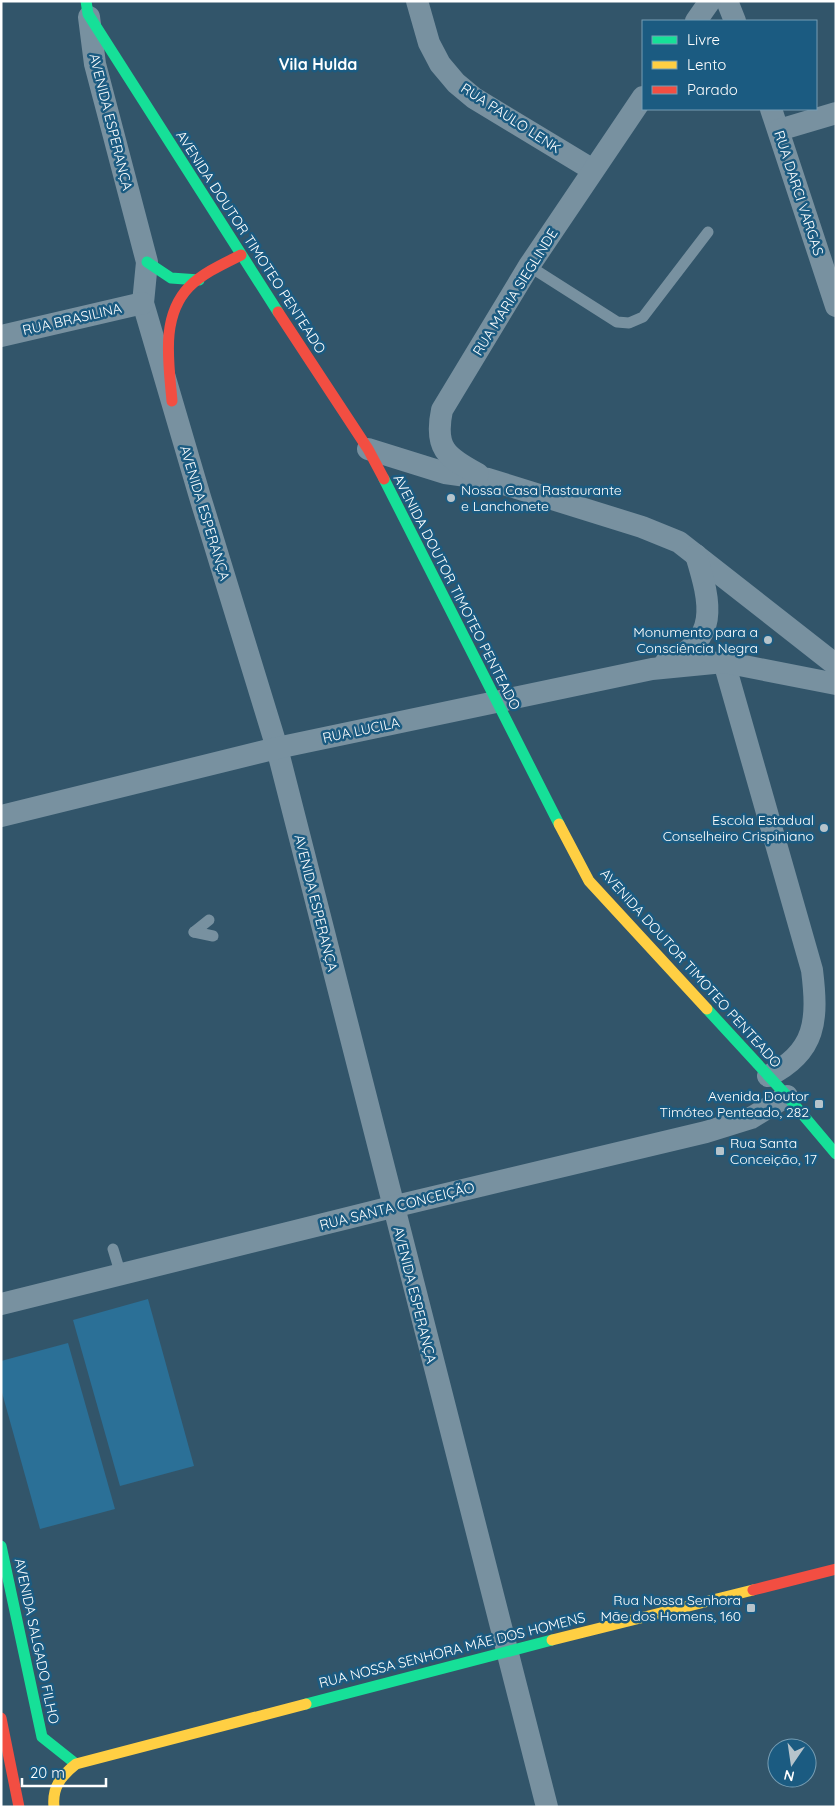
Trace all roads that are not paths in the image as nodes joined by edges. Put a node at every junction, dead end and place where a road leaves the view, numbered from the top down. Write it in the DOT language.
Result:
graph roads {
  1 [pos="417,1"];
  2 [pos="710,1"];
  3 [pos="727,1"];
  4 [pos="87,8"];
  5 [pos="697,20"];
  6 [pos="735,20"];
  7 [pos="642,98"];
  8 [pos="770,110"];
  9 [pos="836,113"];
  10 [pos="779,130"];
  11 [pos="593,170"];
  12 [pos="708,232"];
  13 [pos="240,256"];
  14 [pos="147,262"];
  15 [pos="529,266"];
  16 [pos="199,280"];
  17 [pos="144,303"];
  18 [pos="836,306"];
  19 [pos="1,336"];
  20 [pos="172,401"];
  21 [pos="368,449"];
  22 [pos="488,479"];
  23 [pos="696,556"];
  24 [pos="724,662"];
  25 [pos="836,665"];
  26 [pos="652,669"];
  27 [pos="836,684"];
  28 [pos="496,702"];
  29 [pos="277,748"];
  30 [pos="1,816"];
  31 [pos="209,920"];
  32 [pos="213,936"];
  33 [pos="768,1076"];
  34 [pos="786,1096"];
  35 [pos="836,1154"];
  36 [pos="392,1207"];
  37 [pos="113,1249"];
  38 [pos="121,1275"];
  39 [pos="1,1304"];
  40 [pos="1,1546"];
  41 [pos="836,1569"];
  42 [pos="506,1651"];
  43 [pos="1,1718"];
  44 [pos="5,1753"];
  45 [pos="76,1764"];
  46 [pos="19,1807"];
  47 [pos="54,1807"];
  48 [pos="547,1807"];
  1 -- 11 [label="street, RUA PAULO LENK"];
  2 -- 5 [label="street"];
  3 -- 6 [label="street"];
  4 -- 13 [label="main road, AVENIDA DOUTOR TIMOTEO PENTEADO"];
  4 -- 14 [label="street, AVENIDA ESPERANÇA"];
  7 -- 11 [label="street, RUA MARIA SIEGLINDE"];
  8 -- 10 [label="street, RUA DARCI VARGAS"];
  9 -- 10 [label="street"];
  10 -- 18 [label="street, RUA DARCI VARGAS"];
  11 -- 15 [label="street, RUA MARIA SIEGLINDE"];
  12 -- 15 [label="lane"];
  13 -- 16 [label="main road"];
  13 -- 21 [label="main road, AVENIDA DOUTOR TIMOTEO PENTEADO"];
  14 -- 16 [label="main road"];
  14 -- 17 [label="street, AVENIDA ESPERANÇA"];
  15 -- 22 [label="street, RUA MARIA SIEGLINDE"];
  16 -- 20 [label="main road"];
  17 -- 19 [label="street, RUA BRASILINA"];
  17 -- 20 [label="street, AVENIDA ESPERANÇA"];
  20 -- 29 [label="street, AVENIDA ESPERANÇA"];
  21 -- 22 [label="street"];
  21 -- 28 [label="main road, AVENIDA DOUTOR TIMOTEO PENTEADO"];
  22 -- 23 [label="street"];
  23 -- 25 [label="street"];
  23 -- 26 [label="street"];
  24 -- 26 [label="street, RUA LUCILA"];
  24 -- 27 [label="street, RUA LUCILA"];
  24 -- 33 [label="street"];
  26 -- 28 [label="street, RUA LUCILA"];
  28 -- 29 [label="street, RUA LUCILA"];
  28 -- 33 [label="main road, AVENIDA DOUTOR TIMOTEO PENTEADO"];
  29 -- 30 [label="street, RUA LUCILA"];
  29 -- 36 [label="street, AVENIDA ESPERANÇA"];
  31 -- 32 [label="lane"];
  33 -- 34 [label="main road, AVENIDA DOUTOR TIMOTEO PENTEADO"];
  34 -- 35 [label="main road, AVENIDA DOUTOR TIMOTEO PENTEADO"];
  34 -- 36 [label="street, RUA SANTA CONCEIÇÃO"];
  36 -- 38 [label="street, RUA SANTA CONCEIÇÃO"];
  36 -- 42 [label="street, AVENIDA ESPERANÇA"];
  37 -- 38 [label="lane"];
  38 -- 39 [label="street, RUA SANTA CONCEIÇÃO"];
  40 -- 45 [label="main road, AVENIDA SALGADO FILHO"];
  41 -- 42 [label="main road, RUA NOSSA SENHORA MÃE DOS HOMENS"];
  42 -- 45 [label="main road, RUA NOSSA SENHORA MÃE DOS HOMENS"];
  42 -- 48 [label="street, AVENIDA ESPERANÇA"];
  43 -- 44 [label="main road"];
  44 -- 46 [label="main road"];
  45 -- 47 [label="main road"];
}
